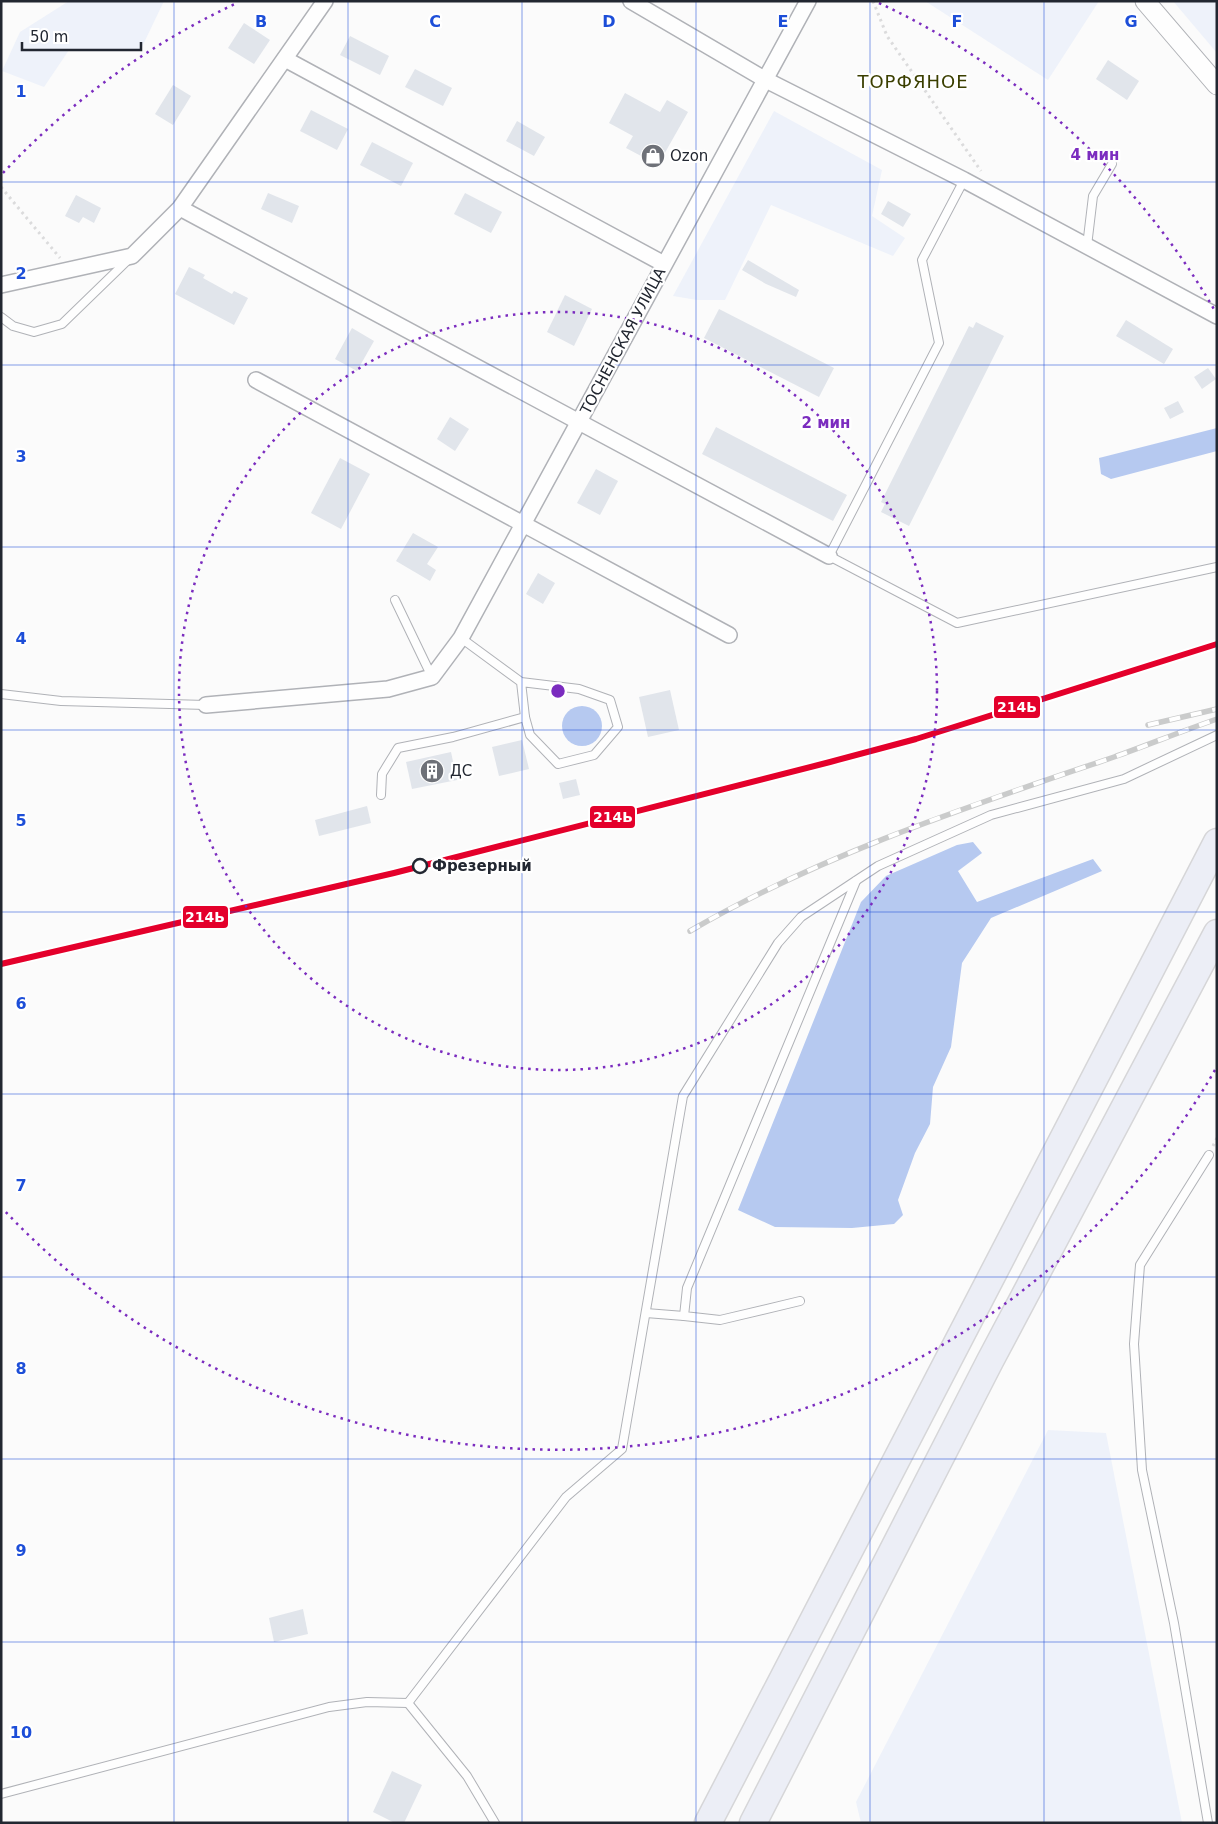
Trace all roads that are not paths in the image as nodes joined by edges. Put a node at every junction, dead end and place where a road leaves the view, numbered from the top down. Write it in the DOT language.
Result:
graph roads {
  1 [pos="325,1"];
  2 [pos="631,1"];
  3 [pos="808,1"];
  4 [pos="1145,1"];
  5 [pos="285,59"];
  6 [pos="766,80"];
  7 [pos="1217,85"];
  8 [pos="1112,164"];
  9 [pos="964,180"];
  10 [pos="180,208"];
  11 [pos="1087,247"];
  12 [pos="132,256"];
  13 [pos="664,264"];
  14 [pos="1,285"];
  15 [pos="1217,316"];
  16 [pos="1,317"];
  17 [pos="256,380"];
  18 [pos="579,422"];
  19 [pos="523,524"];
  20 [pos="829,556"];
  21 [pos="1217,567"];
  22 [pos="395,600"];
  23 [pos="729,635"];
  24 [pos="461,638"];
  25 [pos="432,677"];
  26 [pos="521,682"];
  27 [pos="1,694"];
  28 [pos="206,705"];
  29 [pos="525,717"];
  30 [pos="1217,735"];
  31 [pos="381,795"];
  32 [pos="1217,842"];
  33 [pos="856,881"];
  34 [pos="1217,933"];
  35 [pos="1208,1155"];
  36 [pos="800,1301"];
  37 [pos="646,1313"];
  38 [pos="684,1316"];
  39 [pos="408,1703"];
  40 [pos="1,1794"];
  41 [pos="494,1823"];
  42 [pos="708,1823"];
  43 [pos="753,1823"];
  44 [pos="1208,1823"];
  1 -- 5 [label="street"];
  2 -- 6 [label="street"];
  3 -- 6 [label="street, ТОСНЕНСКАЯ УЛИЦА"];
  4 -- 7 [label="street"];
  5 -- 10 [label="street"];
  5 -- 13 [label="street"];
  6 -- 9 [label="street"];
  6 -- 13 [label="street, ТОСНЕНСКАЯ УЛИЦА"];
  8 -- 11 [label="lane"];
  9 -- 11 [label="street"];
  9 -- 20 [label="lane"];
  10 -- 12 [label="street"];
  10 -- 18 [label="street"];
  11 -- 15 [label="street"];
  12 -- 14 [label="street"];
  12 -- 16 [label="lane"];
  13 -- 18 [label="street, ТОСНЕНСКАЯ УЛИЦА"];
  17 -- 19 [label="street"];
  18 -- 19 [label="street, ТОСНЕНСКАЯ УЛИЦА"];
  18 -- 20 [label="street"];
  19 -- 23 [label="street"];
  19 -- 24 [label="street, ТОСНЕНСКАЯ УЛИЦА"];
  20 -- 21 [label="lane"];
  22 -- 25 [label="lane"];
  24 -- 25 [label="street, ТОСНЕНСКАЯ УЛИЦА"];
  24 -- 26 [label="lane"];
  25 -- 28 [label="street"];
  26 -- 29 [label="lane"];
  26 -- 29 [label="lane"];
  27 -- 28 [label="lane"];
  29 -- 31 [label="lane"];
  30 -- 33 [label="lane"];
  32 -- 42 [label="highway"];
  33 -- 37 [label="lane"];
  33 -- 38 [label="lane"];
  34 -- 43 [label="highway"];
  35 -- 44 [label="lane"];
  36 -- 38 [label="lane"];
  37 -- 38 [label="lane"];
  37 -- 39 [label="lane"];
  39 -- 40 [label="lane"];
  39 -- 41 [label="lane"];
}
